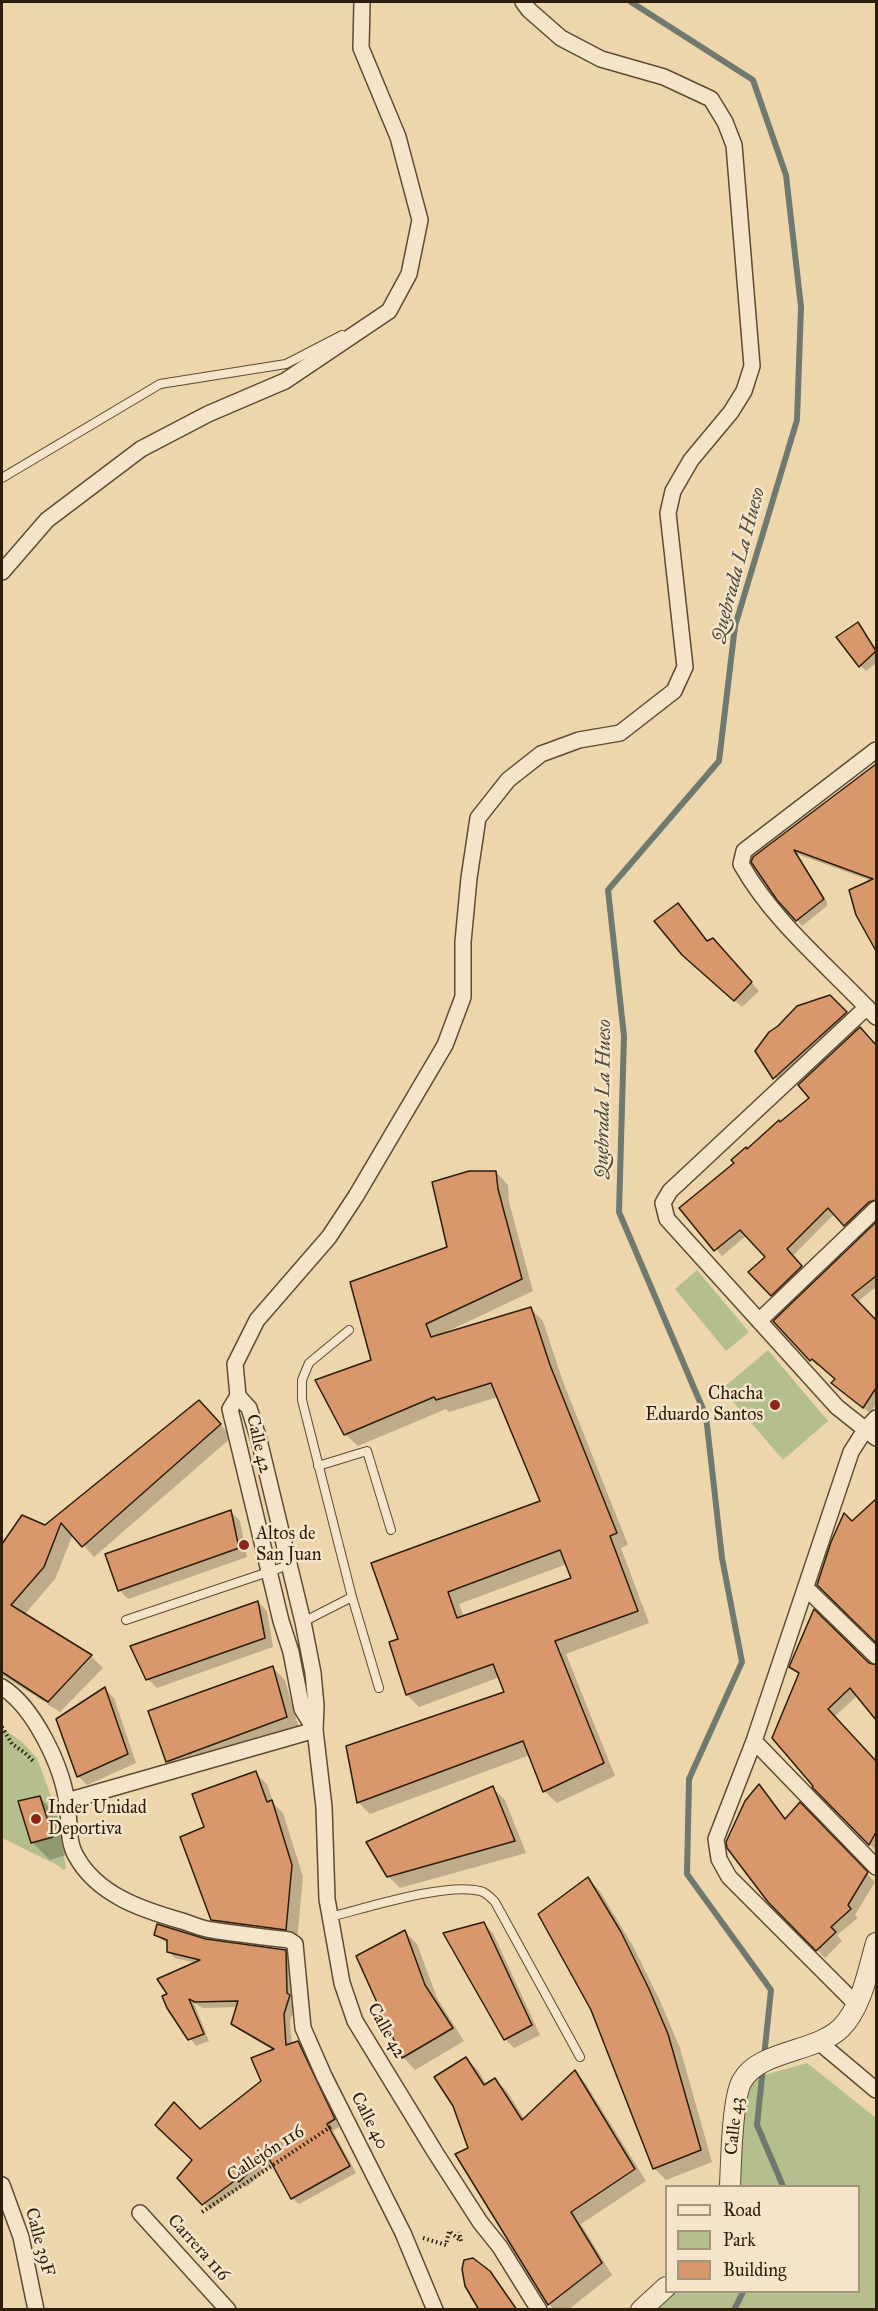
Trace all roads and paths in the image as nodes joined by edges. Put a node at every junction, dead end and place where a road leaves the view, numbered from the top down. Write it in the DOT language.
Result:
graph roads {
  1 [pos="362,2"];
  2 [pos="523,2"];
  3 [pos="389,311"];
  4 [pos="2,478"];
  5 [pos="2,572"];
  6 [pos="876,750"];
  7 [pos="872,1012"];
  8 [pos="876,1209"];
  9 [pos="760,1320"];
  10 [pos="349,1330"];
  11 [pos="238,1396"];
  12 [pos="876,1418"];
  13 [pos="871,1434"];
  14 [pos="318,1466"];
  15 [pos="391,1530"];
  16 [pos="289,1565"];
  17 [pos="269,1571"];
  18 [pos="806,1588"];
  19 [pos="352,1597"];
  20 [pos="126,1620"];
  21 [pos="303,1622"];
  22 [pos="876,1656"];
  23 [pos="2,1687"];
  24 [pos="379,1688"];
  25 [pos="2,1727"];
  26 [pos="315,1730"];
  27 [pos="754,1741"];
  28 [pos="34,1762"];
  29 [pos="67,1801"];
  30 [pos="876,1867"];
  31 [pos="330,1917"];
  32 [pos="876,1943"];
  33 [pos="856,2004"];
  34 [pos="820,2043"];
  35 [pos="580,2057"];
  36 [pos="876,2090"];
  37 [pos="345,2118"];
  38 [pos="2,2185"];
  39 [pos="730,2185"];
  40 [pos="202,2212"];
  41 [pos="140,2213"];
  42 [pos="459,2232"];
  43 [pos="403,2233"];
  44 [pos="665,2288"];
  45 [pos="36,2310"];
  46 [pos="228,2310"];
  47 [pos="435,2310"];
  48 [pos="539,2310"];
  49 [pos="641,2310"];
  1 -- 3 [label="street"];
  2 -- 11 [label="street"];
  3 -- 4 [label="lane"];
  3 -- 5 [label="street"];
  6 -- 7 [label="street"];
  7 -- 9 [label="street"];
  8 -- 9 [label="street"];
  9 -- 13 [label="street"];
  10 -- 14 [label="lane"];
  11 -- 16 [label="street, Calle 42"];
  11 -- 17 [label="street, Calle 42"];
  12 -- 13 [label="street"];
  13 -- 18 [label="street"];
  14 -- 15 [label="lane"];
  14 -- 19 [label="lane"];
  16 -- 17 [label="lane"];
  16 -- 21 [label="street, Calle 42"];
  17 -- 20 [label="lane"];
  17 -- 26 [label="street, Calle 42"];
  18 -- 22 [label="street"];
  18 -- 27 [label="street"];
  19 -- 21 [label="lane"];
  19 -- 24 [label="lane"];
  21 -- 26 [label="street, Calle 42"];
  23 -- 29 [label="street"];
  25 -- 28 [label="path"];
  26 -- 29 [label="street"];
  26 -- 31 [label="street, Calle 42"];
  27 -- 30 [label="street"];
  27 -- 33 [label="street"];
  29 -- 37 [label="street, Calle 40"];
  31 -- 35 [label="lane"];
  31 -- 48 [label="street, Calle 42"];
  32 -- 33 [label="street"];
  33 -- 34 [label="street"];
  34 -- 36 [label="street"];
  34 -- 39 [label="street, Calle 43"];
  37 -- 40 [label="path, Callejón 116"];
  37 -- 43 [label="street, Calle 40"];
  38 -- 45 [label="street, Calle 39F"];
  41 -- 46 [label="street, Carrera 116"];
  42 -- 43 [label="path"];
  43 -- 47 [label="street, Calle 40"];
  44 -- 49 [label="street"];
}
